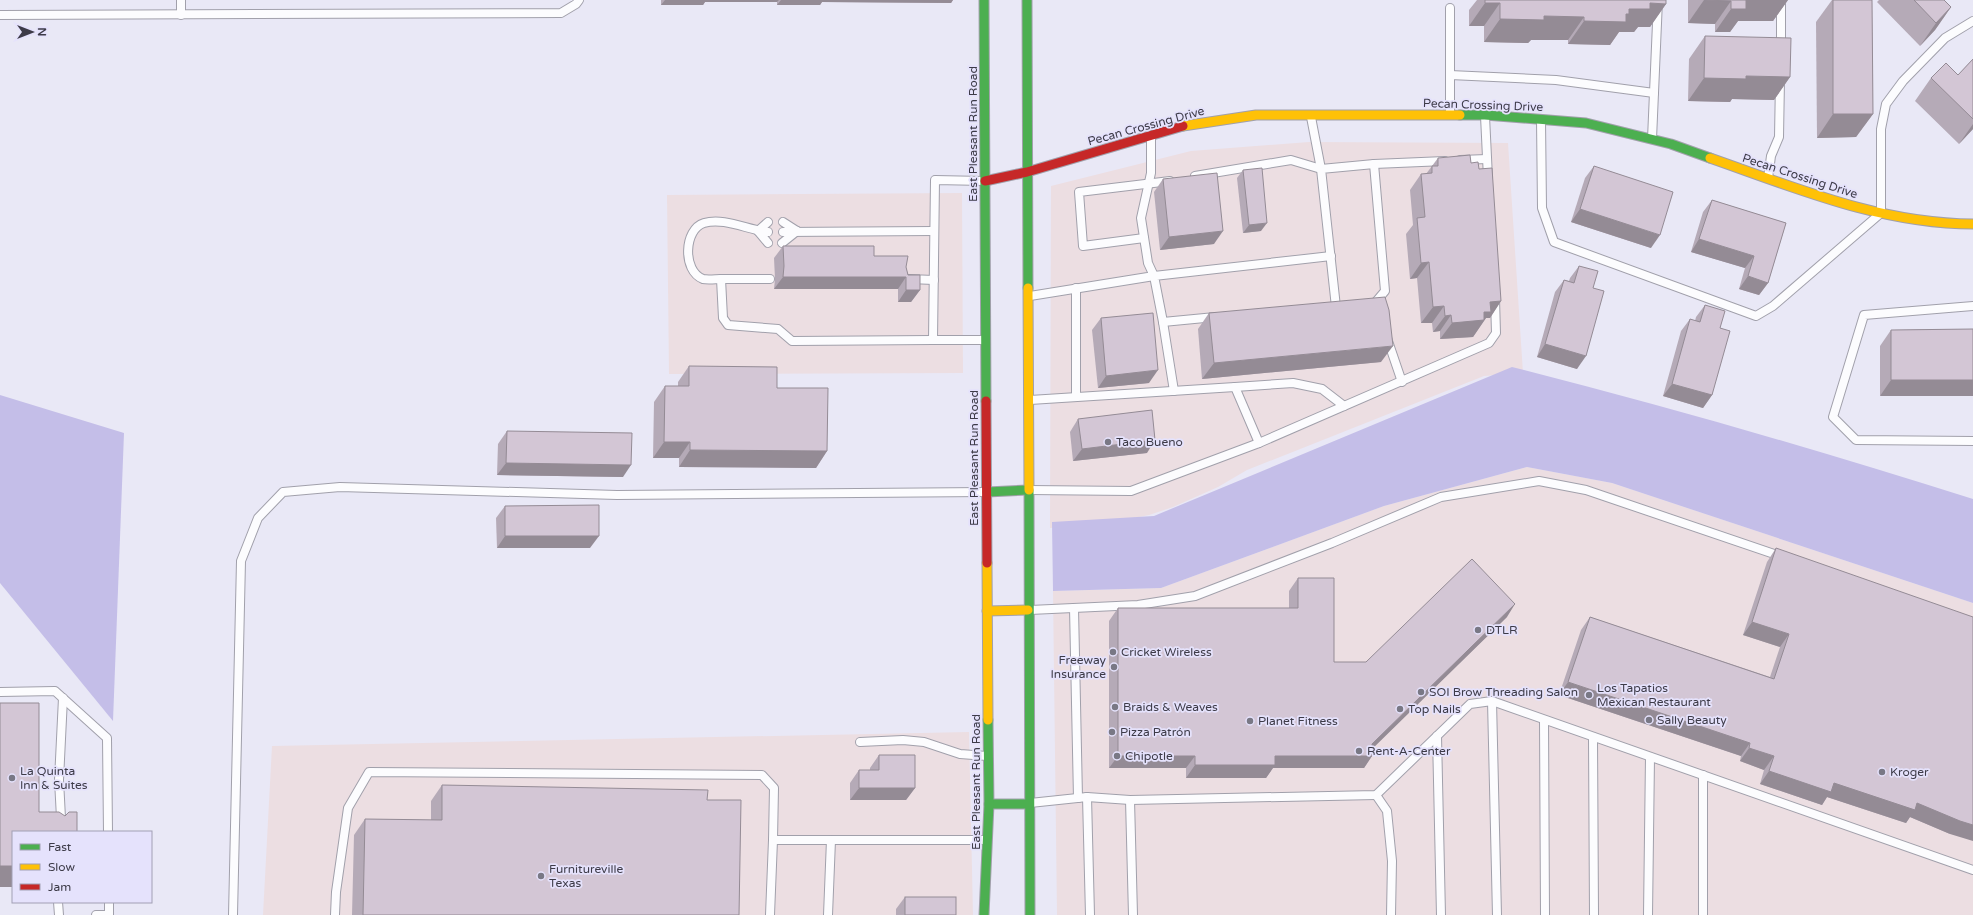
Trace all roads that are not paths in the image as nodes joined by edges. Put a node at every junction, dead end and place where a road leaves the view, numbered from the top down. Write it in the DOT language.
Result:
graph roads {
  1 [pos="181,0"];
  2 [pos="579,0"];
  3 [pos="984,0"];
  4 [pos="1027,0"];
  5 [pos="1658,0"];
  6 [pos="1781,0"];
  7 [pos="1450,8"];
  8 [pos="0,15"];
  9 [pos="181,15"];
  10 [pos="1973,21"];
  11 [pos="1781,53"];
  12 [pos="1780,68"];
  13 [pos="1450,75"];
  14 [pos="1654,93"];
  15 [pos="1310,115"];
  16 [pos="1450,115"];
  17 [pos="1485,115"];
  18 [pos="1541,119"];
  19 [pos="1151,135"];
  20 [pos="1652,139"];
  21 [pos="1487,159"];
  22 [pos="1374,164"];
  23 [pos="1321,169"];
  24 [pos="1027,172"];
  25 [pos="1768,179"];
  26 [pos="985,181"];
  27 [pos="1149,184"];
  28 [pos="1489,190"];
  29 [pos="1881,213"];
  30 [pos="768,222"];
  31 [pos="783,222"];
  32 [pos="1973,224"];
  33 [pos="758,231"];
  34 [pos="797,231"];
  35 [pos="934,231"];
  36 [pos="768,232"];
  37 [pos="783,232"];
  38 [pos="1144,238"];
  39 [pos="768,243"];
  40 [pos="782,243"];
  41 [pos="1331,256"];
  42 [pos="1154,276"];
  43 [pos="721,279"];
  44 [pos="770,279"];
  45 [pos="903,279"];
  46 [pos="934,280"];
  47 [pos="1076,288"];
  48 [pos="1494,293"];
  49 [pos="1027,297"];
  50 [pos="1374,306"];
  51 [pos="1973,306"];
  52 [pos="1336,307"];
  53 [pos="1226,316"];
  54 [pos="1163,322"];
  55 [pos="1385,332"];
  56 [pos="933,340"];
  57 [pos="986,340"];
  58 [pos="1402,382"];
  59 [pos="1235,387"];
  60 [pos="1174,391"];
  61 [pos="1076,397"];
  62 [pos="1028,400"];
  63 [pos="1344,406"];
  64 [pos="1973,441"];
  65 [pos="1259,443"];
  66 [pos="1028,490"];
  67 [pos="987,492"];
  68 [pos="1788,559"];
  69 [pos="1074,608"];
  70 [pos="1028,610"];
  71 [pos="987,611"];
  72 [pos="0,692"];
  73 [pos="63,698"];
  74 [pos="1492,702"];
  75 [pos="1544,720"];
  76 [pos="1437,736"];
  77 [pos="1593,737"];
  78 [pos="860,742"];
  79 [pos="988,756"];
  80 [pos="1650,757"];
  81 [pos="1703,775"];
  82 [pos="1376,795"];
  83 [pos="1087,797"];
  84 [pos="1078,798"];
  85 [pos="1130,800"];
  86 [pos="988,804"];
  87 [pos="1029,804"];
  88 [pos="67,831"];
  89 [pos="108,831"];
  90 [pos="773,840"];
  91 [pos="831,840"];
  92 [pos="988,840"];
  93 [pos="1973,870"];
  94 [pos="58,903"];
  95 [pos="109,903"];
  96 [pos="59,915"];
  97 [pos="96,915"];
  98 [pos="233,915"];
  99 [pos="335,915"];
  100 [pos="770,915"];
  101 [pos="828,915"];
  102 [pos="984,915"];
  103 [pos="1030,915"];
  104 [pos="1090,915"];
  105 [pos="1134,915"];
  106 [pos="1391,915"];
  107 [pos="1441,915"];
  108 [pos="1497,915"];
  109 [pos="1545,915"];
  110 [pos="1594,915"];
  111 [pos="1648,915"];
  112 [pos="1703,915"];
  1 -- 9 [label="lane"];
  2 -- 9 [label="lane"];
  3 -- 26 [label="main road, East Pleasant Run Road"];
  4 -- 24 [label="main road"];
  5 -- 14 [label="lane"];
  6 -- 11 [label="lane"];
  7 -- 13 [label="lane"];
  8 -- 9 [label="lane"];
  10 -- 29 [label="lane"];
  12 -- 25 [label="lane"];
  13 -- 14 [label="lane"];
  13 -- 16 [label="lane"];
  14 -- 20 [label="lane"];
  15 -- 16 [label="main road, Pecan Crossing Drive"];
  15 -- 19 [label="main road, Pecan Crossing Drive"];
  15 -- 23 [label="lane"];
  16 -- 17 [label="main road, Pecan Crossing Drive"];
  17 -- 18 [label="main road, Pecan Crossing Drive"];
  17 -- 21 [label="lane"];
  18 -- 20 [label="main road, Pecan Crossing Drive"];
  18 -- 29 [label="lane"];
  19 -- 24 [label="main road, Pecan Crossing Drive"];
  19 -- 27 [label="lane"];
  20 -- 25 [label="main road, Pecan Crossing Drive"];
  21 -- 22 [label="lane"];
  21 -- 28 [label="lane"];
  22 -- 23 [label="lane"];
  22 -- 50 [label="lane"];
  23 -- 27 [label="lane"];
  23 -- 41 [label="lane"];
  24 -- 26 [label="main road, Pecan Crossing Drive"];
  24 -- 49 [label="main road"];
  25 -- 29 [label="main road, Pecan Crossing Drive"];
  26 -- 35 [label="lane"];
  26 -- 57 [label="main road, East Pleasant Run Road"];
  27 -- 38 [label="lane"];
  27 -- 38 [label="lane"];
  29 -- 32 [label="main road, Pecan Crossing Drive"];
  30 -- 33 [label="lane"];
  31 -- 34 [label="lane"];
  33 -- 36 [label="lane"];
  33 -- 39 [label="lane"];
  33 -- 43 [label="lane"];
  34 -- 35 [label="lane"];
  34 -- 37 [label="lane"];
  34 -- 40 [label="lane"];
  35 -- 46 [label="lane"];
  38 -- 42 [label="lane"];
  41 -- 42 [label="lane"];
  41 -- 52 [label="lane"];
  42 -- 47 [label="lane"];
  42 -- 54 [label="lane"];
  43 -- 44 [label="lane"];
  43 -- 56 [label="lane"];
  45 -- 46 [label="lane"];
  46 -- 56 [label="lane"];
  47 -- 49 [label="lane"];
  47 -- 61 [label="lane"];
  48 -- 58 [label="lane"];
  49 -- 62 [label="main road"];
  51 -- 64 [label="lane"];
  53 -- 54 [label="lane"];
  54 -- 60 [label="lane"];
  55 -- 58 [label="lane"];
  56 -- 57 [label="lane"];
  57 -- 67 [label="main road, East Pleasant Run Road"];
  58 -- 63 [label="lane"];
  59 -- 60 [label="lane"];
  59 -- 63 [label="lane"];
  59 -- 65 [label="lane"];
  60 -- 61 [label="lane"];
  61 -- 62 [label="lane"];
  62 -- 66 [label="main road"];
  63 -- 65 [label="lane"];
  65 -- 66 [label="lane"];
  66 -- 67 [label="main road"];
  66 -- 70 [label="main road"];
  67 -- 71 [label="main road, East Pleasant Run Road"];
  67 -- 98 [label="lane"];
  68 -- 69 [label="lane"];
  69 -- 70 [label="lane"];
  69 -- 84 [label="lane"];
  70 -- 71 [label="main road"];
  70 -- 87 [label="main road"];
  71 -- 79 [label="main road, East Pleasant Run Road"];
  72 -- 73 [label="lane"];
  73 -- 88 [label="lane"];
  73 -- 89 [label="lane"];
  74 -- 75 [label="lane"];
  74 -- 76 [label="lane"];
  74 -- 108 [label="lane"];
  75 -- 77 [label="lane"];
  75 -- 109 [label="lane"];
  76 -- 82 [label="lane"];
  76 -- 107 [label="lane"];
  77 -- 80 [label="lane"];
  77 -- 110 [label="lane"];
  78 -- 79 [label="lane"];
  79 -- 86 [label="main road, East Pleasant Run Road"];
  80 -- 81 [label="lane"];
  80 -- 111 [label="lane"];
  81 -- 93 [label="lane"];
  81 -- 112 [label="lane"];
  82 -- 85 [label="lane"];
  82 -- 106 [label="lane"];
  83 -- 84 [label="lane"];
  83 -- 85 [label="lane"];
  83 -- 104 [label="lane"];
  84 -- 87 [label="lane"];
  85 -- 105 [label="lane"];
  86 -- 87 [label="main road"];
  86 -- 92 [label="main road, East Pleasant Run Road"];
  87 -- 103 [label="main road"];
  90 -- 91 [label="lane"];
  90 -- 99 [label="lane"];
  90 -- 100 [label="lane"];
  91 -- 92 [label="lane"];
  91 -- 101 [label="lane"];
  92 -- 102 [label="main road, East Pleasant Run Road"];
  94 -- 96 [label="lane"];
  95 -- 97 [label="lane"];
}
